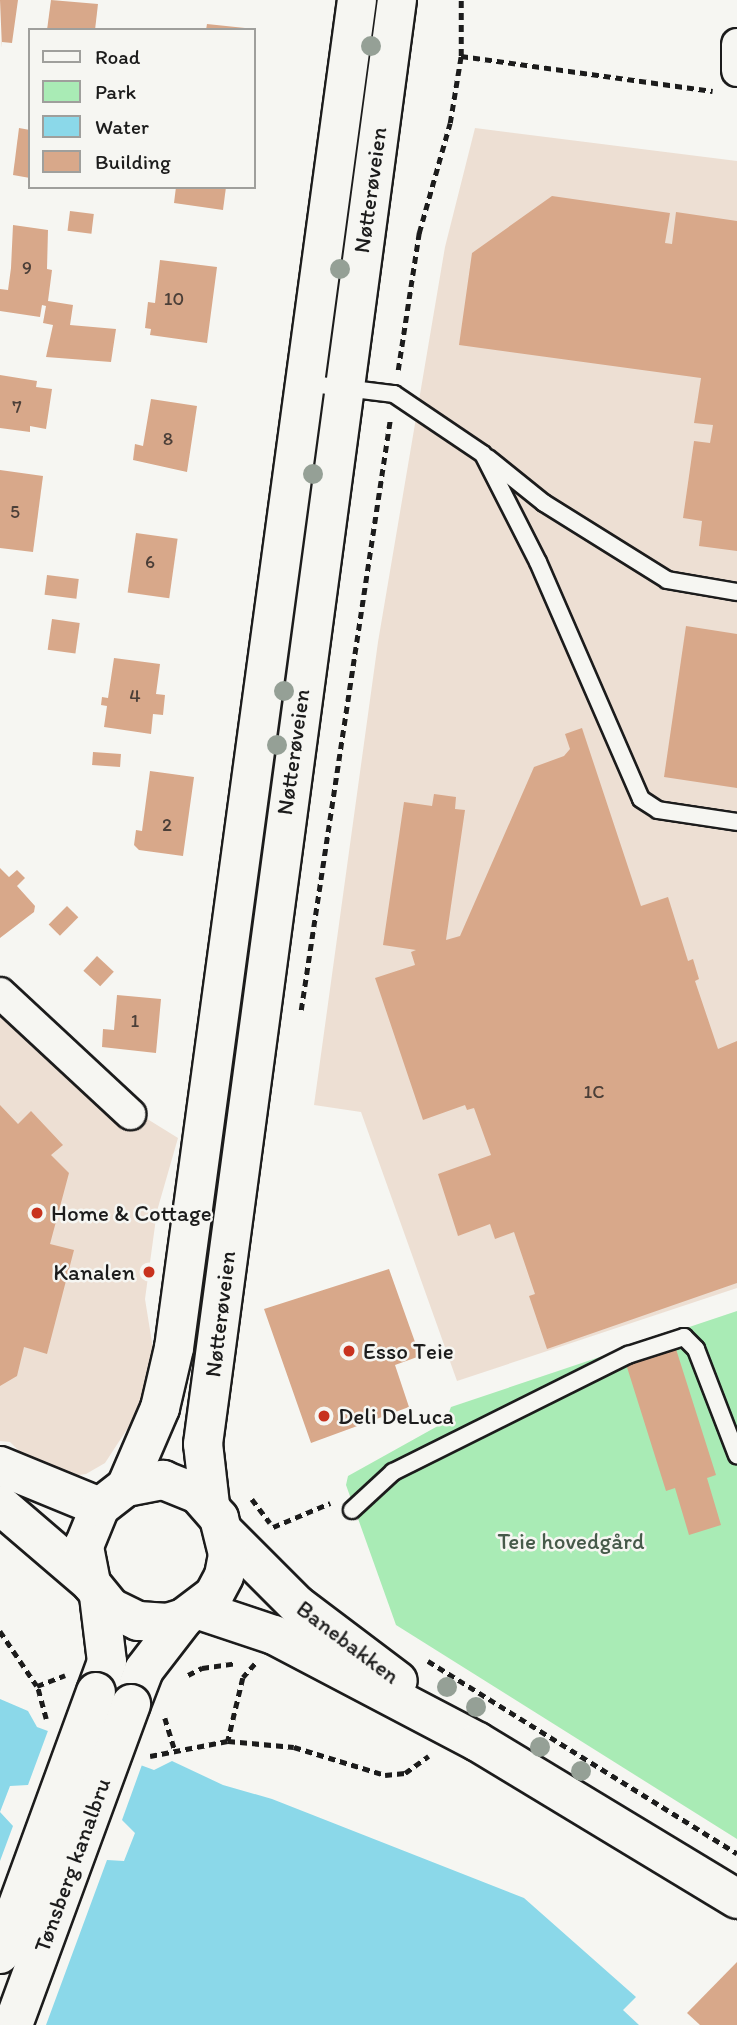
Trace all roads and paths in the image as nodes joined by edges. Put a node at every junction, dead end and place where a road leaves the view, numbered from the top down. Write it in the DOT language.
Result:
graph roads {
  1 [pos="357,0"];
  2 [pos="397,0"];
  3 [pos="461,0"];
  4 [pos="737,44"];
  5 [pos="461,56"];
  6 [pos="730,81"];
  7 [pos="304,383"];
  8 [pos="343,388"];
  9 [pos="394,394"];
  10 [pos="483,454"];
  11 [pos="737,592"];
  12 [pos="737,822"];
  13 [pos="0,993"];
  14 [pos="300,1017"];
  15 [pos="130,1114"];
  16 [pos="737,1455"];
  17 [pos="0,1466"];
  18 [pos="247,1493"];
  19 [pos="113,1497"];
  20 [pos="348,1504"];
  21 [pos="0,1505"];
  22 [pos="218,1519"];
  23 [pos="273,1527"];
  24 [pos="278,1534"];
  25 [pos="95,1589"];
  26 [pos="191,1614"];
  27 [pos="0,1631"];
  28 [pos="416,1653"];
  29 [pos="260,1656"];
  30 [pos="256,1663"];
  31 [pos="179,1682"];
  32 [pos="40,1685"];
  33 [pos="101,1689"];
  34 [pos="48,1725"];
  35 [pos="172,1740"];
  36 [pos="228,1741"];
  37 [pos="478,1742"];
  38 [pos="175,1750"];
  39 [pos="150,1756"];
  40 [pos="428,1756"];
  41 [pos="737,1853"];
  42 [pos="737,1899"];
  43 [pos="0,1954"];
  44 [pos="13,2025"];
  1 -- 7 [label="main road, Nøtterøveien"];
  2 -- 8 [label="main road, Nøtterøveien"];
  3 -- 5 [label="path"];
  4 -- 6 [label="street"];
  5 -- 6 [label="path"];
  5 -- 9 [label="path"];
  7 -- 8 [label="lane"];
  7 -- 19 [label="main road, Nøtterøveien"];
  8 -- 9 [label="lane"];
  8 -- 22 [label="main road, Nøtterøveien"];
  9 -- 10 [label="lane"];
  9 -- 14 [label="path"];
  10 -- 11 [label="lane"];
  10 -- 12 [label="lane"];
  13 -- 15 [label="street"];
  16 -- 20 [label="lane"];
  17 -- 19 [label="main road"];
  18 -- 23 [label="path"];
  19 -- 22 [label="main road"];
  19 -- 25 [label="main road"];
  20 -- 23 [label="path"];
  21 -- 25 [label="main road"];
  22 -- 26 [label="main road"];
  22 -- 37 [label="main road, Banebakken"];
  23 -- 24 [label="path"];
  25 -- 26 [label="main road"];
  25 -- 33 [label="main road"];
  26 -- 33 [label="main road"];
  26 -- 37 [label="main road, Banebakken"];
  27 -- 32 [label="path"];
  28 -- 41 [label="path"];
  29 -- 30 [label="path"];
  30 -- 31 [label="path"];
  30 -- 36 [label="path"];
  32 -- 33 [label="path"];
  32 -- 34 [label="path"];
  33 -- 43 [label="main road, Tønsberg kanalbru, bridge"];
  33 -- 44 [label="main road, Tønsberg kanalbru, bridge"];
  35 -- 38 [label="path"];
  36 -- 38 [label="path"];
  36 -- 40 [label="path"];
  37 -- 42 [label="main road, Banebakken"];
  38 -- 39 [label="path"];
}
